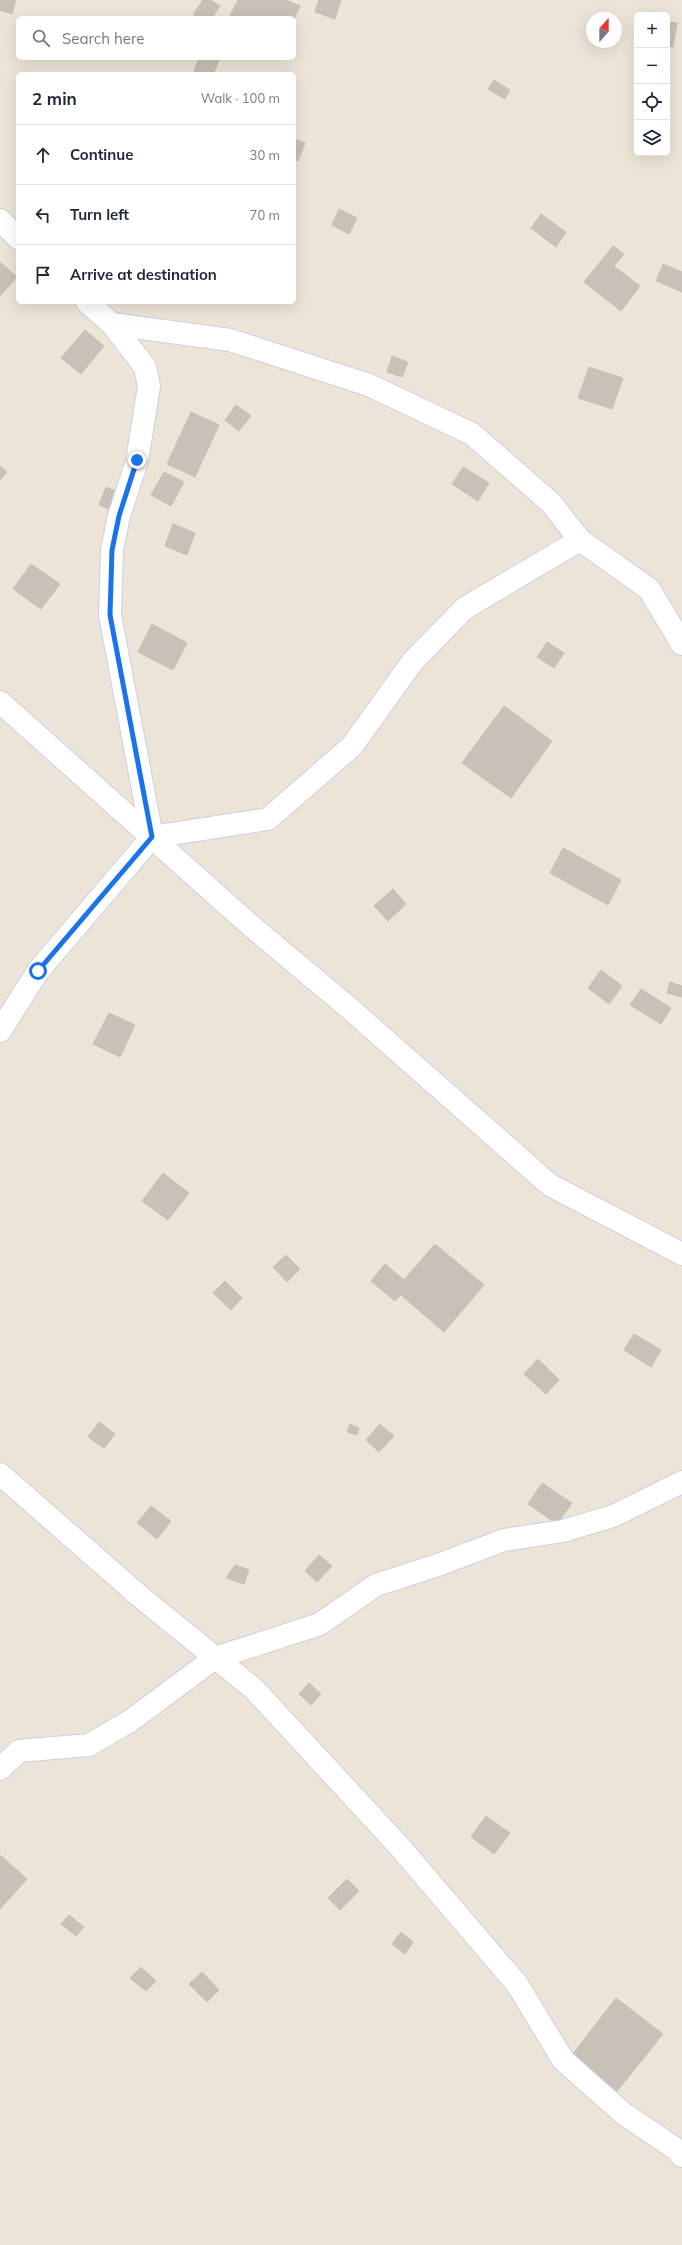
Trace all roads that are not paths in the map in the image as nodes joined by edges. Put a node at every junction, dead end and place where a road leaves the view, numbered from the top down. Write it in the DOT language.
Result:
graph roads {
  1 [pos="0,220"];
  2 [pos="16,236"];
  3 [pos="89,304"];
  4 [pos="112,324"];
  5 [pos="580,540"];
  6 [pos="649,589"];
  7 [pos="682,617"];
  8 [pos="682,644"];
  9 [pos="0,702"];
  10 [pos="152,837"];
  11 [pos="0,1031"];
  12 [pos="682,1254"];
  13 [pos="0,1474"];
  14 [pos="682,1482"];
  15 [pos="215,1658"];
  16 [pos="0,1769"];
  17 [pos="682,2156"];
  1 -- 2 [label="street"];
  3 -- 4 [label="street"];
  4 -- 5 [label="street"];
  4 -- 10 [label="street"];
  5 -- 6 [label="street"];
  5 -- 10 [label="street"];
  6 -- 7 [label="street"];
  6 -- 8 [label="street"];
  9 -- 10 [label="street"];
  10 -- 11 [label="street"];
  10 -- 12 [label="street"];
  13 -- 15 [label="street"];
  14 -- 15 [label="street"];
  15 -- 16 [label="street"];
  15 -- 17 [label="street"];
}
